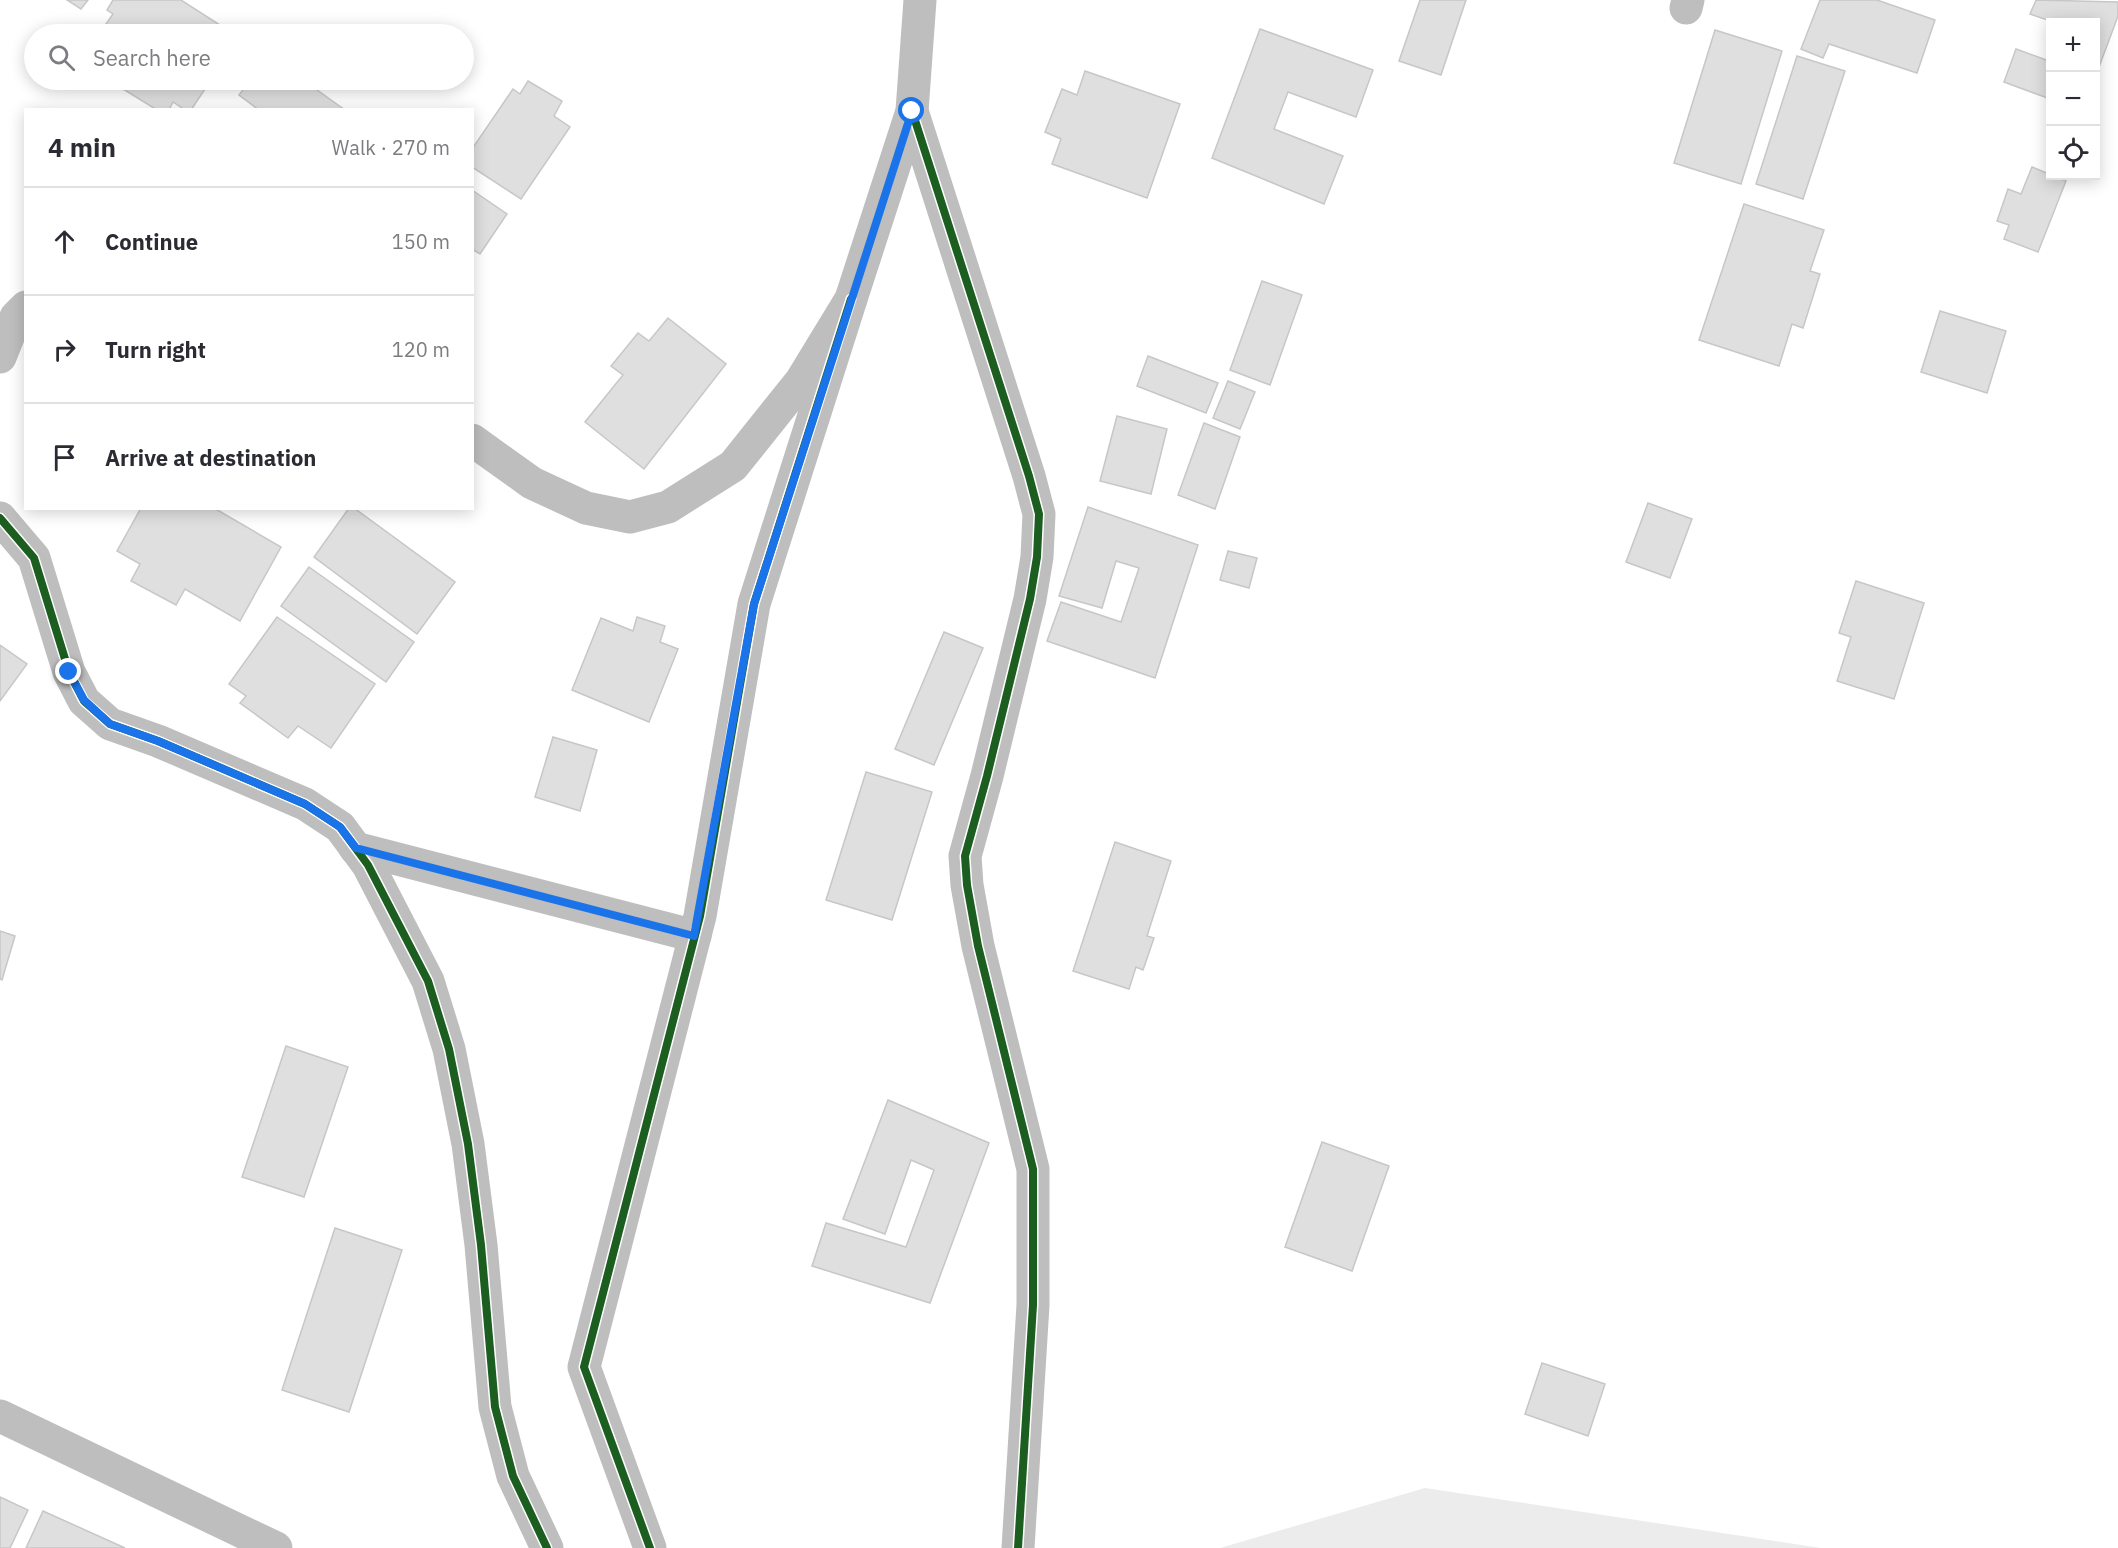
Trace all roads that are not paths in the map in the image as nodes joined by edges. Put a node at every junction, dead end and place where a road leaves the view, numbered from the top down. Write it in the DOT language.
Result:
graph roads {
  1 [pos="920,0"];
  2 [pos="912,111"];
  3 [pos="851,299"];
  4 [pos="24,309"];
  5 [pos="0,357"];
  6 [pos="474,441"];
  7 [pos="0,518"];
  8 [pos="356,848"];
  9 [pos="694,936"];
  10 [pos="0,1416"];
  11 [pos="276,1548"];
  12 [pos="547,1548"];
  13 [pos="651,1548"];
  14 [pos="1018,1548"];
  1 -- 2 [label="street"];
  2 -- 3 [label="street"];
  2 -- 14 [label="street"];
  3 -- 6 [label="street"];
  3 -- 9 [label="street"];
  4 -- 5 [label="street"];
  7 -- 8 [label="street"];
  8 -- 9 [label="street"];
  8 -- 12 [label="street"];
  9 -- 13 [label="street"];
  10 -- 11 [label="street"];
}
